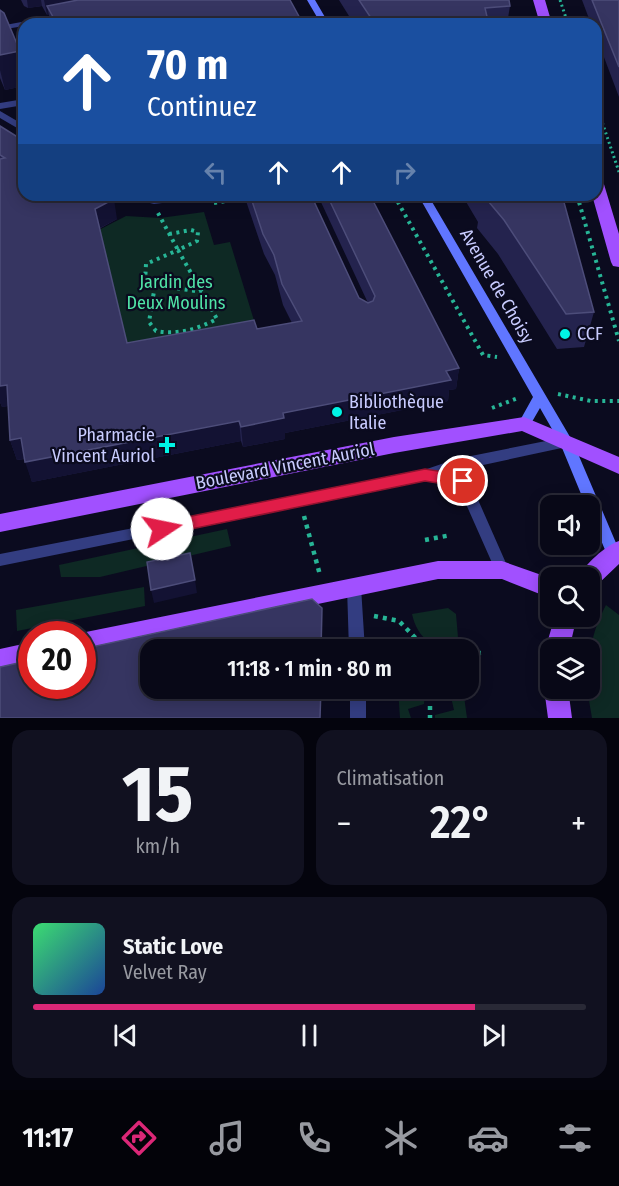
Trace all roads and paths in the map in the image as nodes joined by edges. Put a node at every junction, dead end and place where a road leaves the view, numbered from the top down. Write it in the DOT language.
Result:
graph roads {
  1 [pos="311,0"];
  2 [pos="539,0"];
  3 [pos="560,0"];
  4 [pos="77,14"];
  5 [pos="55,18"];
  6 [pos="322,18"];
  7 [pos="544,18"];
  8 [pos="566,18"];
  9 [pos="18,25"];
  10 [pos="0,28"];
  11 [pos="18,103"];
  12 [pos="0,106"];
  13 [pos="0,114"];
  14 [pos="602,122"];
  15 [pos="18,125"];
  16 [pos="619,172"];
  17 [pos="397,201"];
  18 [pos="426,201"];
  19 [pos="579,201"];
  20 [pos="601,201"];
  21 [pos="160,218"];
  22 [pos="169,234"];
  23 [pos="178,250"];
  24 [pos="619,262"];
  25 [pos="155,285"];
  26 [pos="203,292"];
  27 [pos="619,341"];
  28 [pos="504,359"];
  29 [pos="565,394"];
  30 [pos="540,396"];
  31 [pos="517,399"];
  32 [pos="619,401"];
  33 [pos="488,410"];
  34 [pos="524,424"];
  35 [pos="566,442"];
  36 [pos="619,466"];
  37 [pos="425,475"];
  38 [pos="300,501"];
  39 [pos="0,523"];
  40 [pos="451,535"];
  41 [pos="425,540"];
  42 [pos="617,547"];
  43 [pos="0,560"];
  44 [pos="599,567"];
  45 [pos="502,570"];
  46 [pos="321,579"];
  47 [pos="540,584"];
  48 [pos="354,587"];
  49 [pos="372,615"];
  50 [pos="356,639"];
  51 [pos="416,639"];
  52 [pos="96,640"];
  53 [pos="18,656"];
  54 [pos="0,660"];
  55 [pos="358,699"];
  56 [pos="430,699"];
  57 [pos="557,699"];
  58 [pos="358,718"];
  59 [pos="429,718"];
  60 [pos="560,718"];
  1 -- 6 [label="main road"];
  2 -- 7 [label="main road"];
  3 -- 8 [label="path"];
  4 -- 5 [label="street"];
  9 -- 10 [label="street"];
  11 -- 12 [label="street"];
  13 -- 15 [label="street"];
  14 -- 16 [label="path"];
  17 -- 28 [label="path, Avenue de Choisy"];
  18 -- 30 [label="main road, Avenue de Choisy"];
  19 -- 27 [label="path"];
  20 -- 24 [label="main road"];
  21 -- 22 [label="path"];
  22 -- 23 [label="path"];
  22 -- 23 [label="path"];
  23 -- 25 [label="path"];
  23 -- 26 [label="path"];
  25 -- 26 [label="path"];
  25 -- 26 [label="path"];
  29 -- 32 [label="path"];
  30 -- 34 [label="main road"];
  30 -- 35 [label="main road, Avenue de Choisy"];
  31 -- 33 [label="path"];
  34 -- 35 [label="main road"];
  34 -- 39 [label="main road, Boulevard Vincent Auriol"];
  35 -- 36 [label="main road"];
  35 -- 37 [label="street, Boulevard Vincent Auriol"];
  35 -- 42 [label="main road, Avenue de Choisy"];
  37 -- 38 [label="street, Boulevard Vincent Auriol"];
  37 -- 45 [label="street"];
  38 -- 43 [label="street, Boulevard Vincent Auriol"];
  38 -- 46 [label="path"];
  40 -- 41 [label="path"];
  42 -- 44 [label="main road"];
  45 -- 47 [label="main road"];
  45 -- 48 [label="main road"];
  48 -- 50 [label="street"];
  48 -- 52 [label="main road"];
  49 -- 51 [label="path"];
  53 -- 54 [label="main road"];
  55 -- 58 [label="street"];
  56 -- 59 [label="path"];
  57 -- 60 [label="main road"];
}
